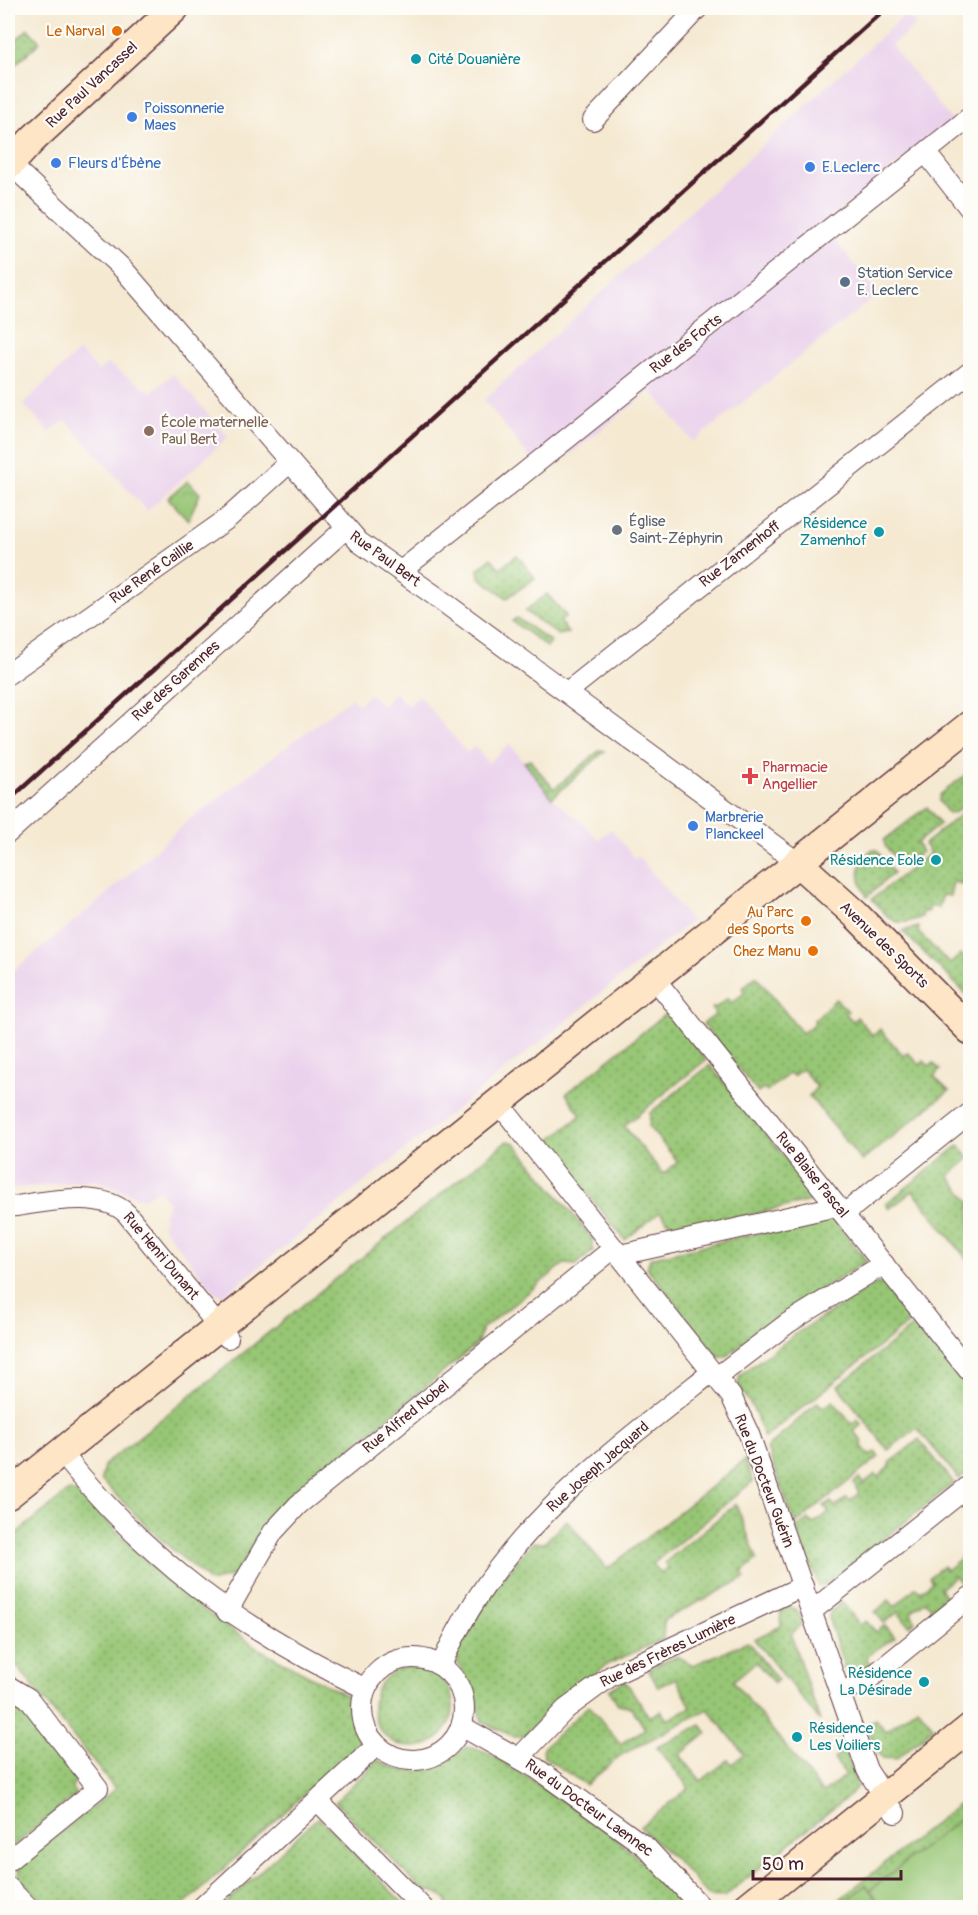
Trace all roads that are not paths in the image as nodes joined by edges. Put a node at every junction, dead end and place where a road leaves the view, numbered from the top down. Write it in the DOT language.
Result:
graph roads {
  1 [pos="176,8"];
  2 [pos="698,8"];
  3 [pos="970,117"];
  4 [pos="593,120"];
  5 [pos="926,153"];
  6 [pos="8,164"];
  7 [pos="970,209"];
  8 [pos="970,372"];
  9 [pos="290,462"];
  10 [pos="345,530"];
  11 [pos="401,571"];
  12 [pos="8,674"];
  13 [pos="567,692"];
  14 [pos="970,725"];
  15 [pos="970,744"];
  16 [pos="8,833"];
  17 [pos="804,868"];
  18 [pos="659,984"];
  19 [pos="970,1030"];
  20 [pos="503,1108"];
  21 [pos="970,1113"];
  22 [pos="8,1207"];
  23 [pos="840,1210"];
  24 [pos="617,1252"];
  25 [pos="884,1264"];
  26 [pos="224,1332"];
  27 [pos="970,1372"];
  28 [pos="715,1375"];
  29 [pos="66,1458"];
  30 [pos="970,1485"];
  31 [pos="8,1495"];
  32 [pos="8,1515"];
  33 [pos="803,1586"];
  34 [pos="970,1597"];
  35 [pos="812,1611"];
  36 [pos="227,1612"];
  37 [pos="441,1666"];
  38 [pos="8,1686"];
  39 [pos="366,1689"];
  40 [pos="840,1693"];
  41 [pos="461,1726"];
  42 [pos="970,1728"];
  43 [pos="377,1745"];
  44 [pos="970,1752"];
  45 [pos="519,1758"];
  46 [pos="318,1801"];
  47 [pos="889,1805"];
  48 [pos="8,1862"];
  49 [pos="8,1887"];
  50 [pos="28,1908"];
  51 [pos="201,1908"];
  52 [pos="423,1908"];
  53 [pos="702,1908"];
  54 [pos="746,1908"];
  55 [pos="776,1908"];
  1 -- 6 [label="main road, Rue Paul Vancassel"];
  2 -- 4 [label="street"];
  3 -- 5 [label="street, Rue des Forts"];
  5 -- 7 [label="street"];
  5 -- 11 [label="street, Rue des Forts"];
  6 -- 9 [label="street, Rue Paul Bert"];
  8 -- 13 [label="street, Rue Zamenhoff"];
  9 -- 10 [label="street, Rue Paul Bert"];
  9 -- 12 [label="street, Rue René Caillie"];
  10 -- 11 [label="street, Rue Paul Bert"];
  10 -- 16 [label="street, Rue des Garennes"];
  11 -- 13 [label="street, Rue Paul Bert"];
  13 -- 17 [label="street, Rue Paul Bert"];
  14 -- 17 [label="main road"];
  15 -- 17 [label="main road"];
  17 -- 18 [label="main road"];
  17 -- 19 [label="main road, Avenue des Sports"];
  18 -- 20 [label="main road"];
  18 -- 23 [label="street, Rue Blaise Pascal"];
  20 -- 24 [label="street, Rue du Docteur Guérin"];
  20 -- 26 [label="main road"];
  21 -- 23 [label="street"];
  22 -- 26 [label="street, Rue Henri Dunant"];
  23 -- 24 [label="street"];
  23 -- 25 [label="street, Rue Blaise Pascal"];
  24 -- 28 [label="street, Rue du Docteur Guérin"];
  24 -- 36 [label="street, Rue Alfred Nobel"];
  25 -- 27 [label="street, Rue Blaise Pascal"];
  25 -- 28 [label="street, Rue Joseph Jacquard"];
  26 -- 29 [label="main road"];
  28 -- 33 [label="street, Rue du Docteur Guérin"];
  28 -- 37 [label="street, Rue Joseph Jacquard"];
  29 -- 31 [label="main road"];
  29 -- 32 [label="main road"];
  29 -- 36 [label="street"];
  30 -- 35 [label="street"];
  33 -- 35 [label="street, Rue du Docteur Guérin"];
  33 -- 45 [label="street, Rue des Frères Lumière"];
  34 -- 40 [label="street"];
  35 -- 40 [label="street, Rue du Docteur Guérin"];
  36 -- 39 [label="street"];
  37 -- 39 [label="street"];
  37 -- 41 [label="street"];
  38 -- 48 [label="street"];
  39 -- 43 [label="street"];
  40 -- 47 [label="street, Rue du Docteur Guérin"];
  41 -- 43 [label="street"];
  41 -- 45 [label="street, Rue du Docteur Laennec"];
  42 -- 47 [label="main road"];
  43 -- 46 [label="street"];
  44 -- 47 [label="main road"];
  45 -- 53 [label="street, Rue du Docteur Laennec"];
  46 -- 51 [label="street"];
  46 -- 52 [label="street"];
  47 -- 54 [label="main road"];
  47 -- 55 [label="main road"];
  49 -- 50 [label="street"];
}
